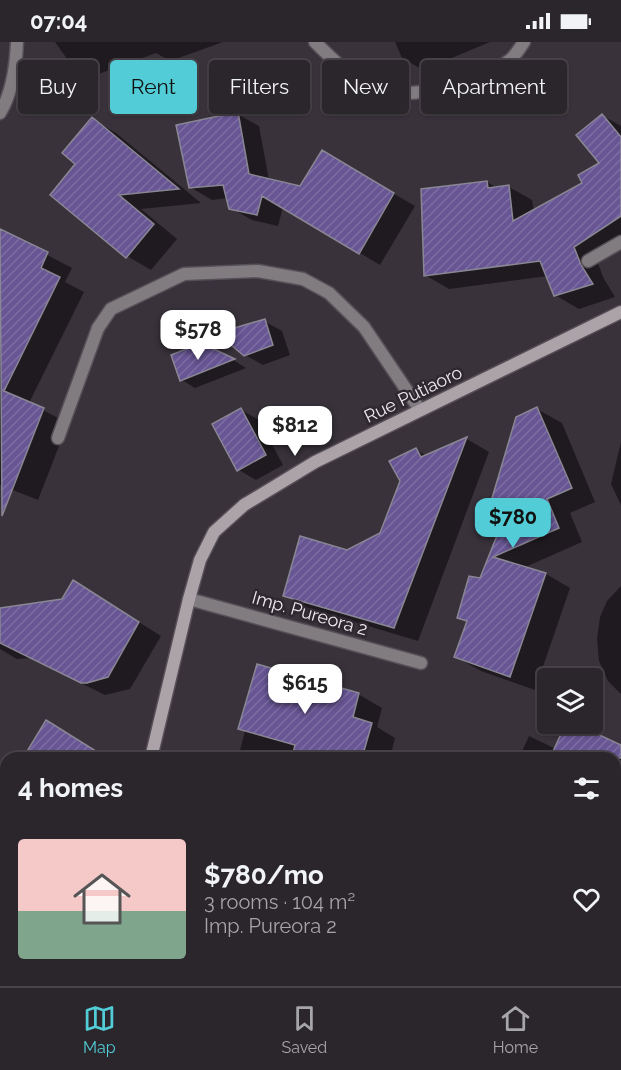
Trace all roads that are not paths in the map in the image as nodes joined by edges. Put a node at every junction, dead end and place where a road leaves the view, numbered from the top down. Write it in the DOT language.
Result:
graph roads {
  1 [pos="17,42"];
  2 [pos="315,42"];
  3 [pos="524,42"];
  4 [pos="0,113"];
  5 [pos="621,242"];
  6 [pos="588,261"];
  7 [pos="621,312"];
  8 [pos="420,410"];
  9 [pos="58,438"];
  10 [pos="189,599"];
  11 [pos="421,663"];
  12 [pos="152,752"];
  1 -- 4 [label="street"];
  2 -- 3 [label="street"];
  5 -- 6 [label="street"];
  7 -- 8 [label="main road, Rue Putiaoro"];
  8 -- 9 [label="street"];
  8 -- 10 [label="main road, Rue Putiaoro"];
  10 -- 11 [label="street, Imp. Pureora 2"];
  10 -- 12 [label="main road, Rue Putiaoro"];
}
